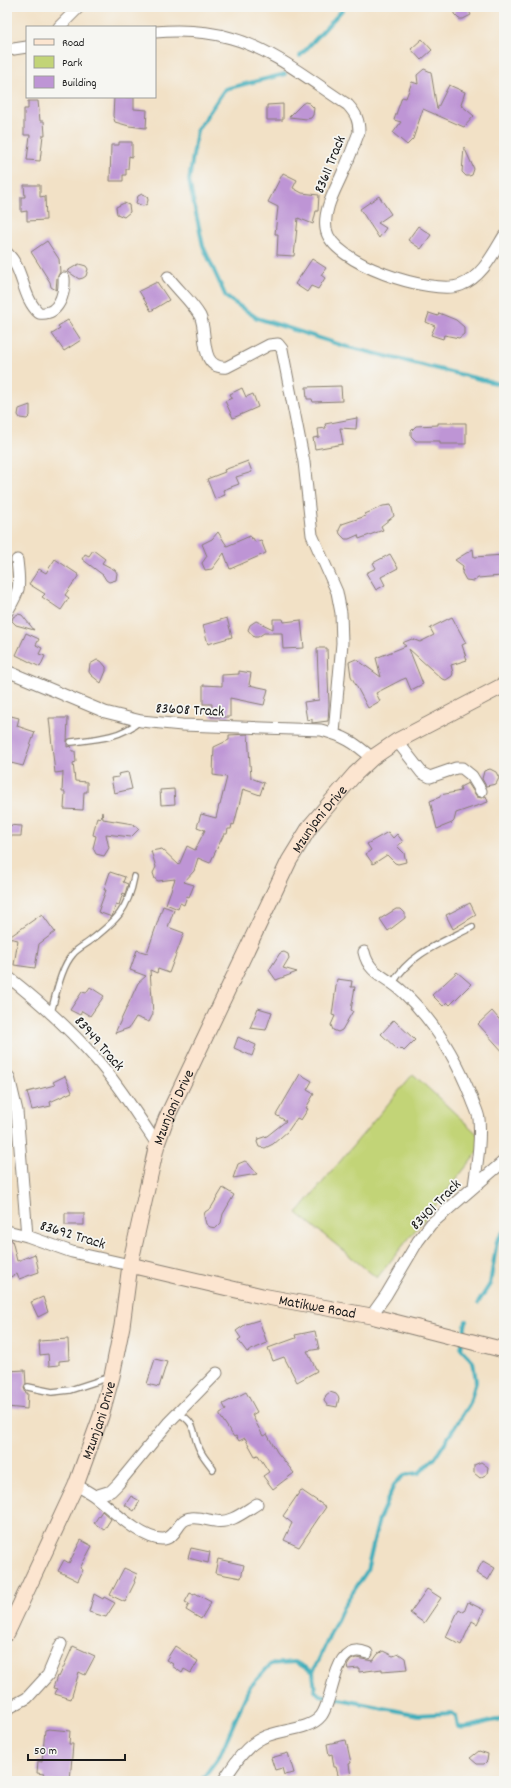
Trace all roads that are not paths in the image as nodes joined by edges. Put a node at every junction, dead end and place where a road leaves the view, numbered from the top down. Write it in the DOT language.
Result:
graph roads {
  1 [pos="79,7"];
  2 [pos="59,26"];
  3 [pos="156,32"];
  4 [pos="26,47"];
  5 [pos="7,50"];
  6 [pos="504,236"];
  7 [pos="7,253"];
  8 [pos="168,277"];
  9 [pos="64,278"];
  10 [pos="17,560"];
  11 [pos="7,612"];
  12 [pos="7,672"];
  13 [pos="504,685"];
  14 [pos="141,721"];
  15 [pos="334,734"];
  16 [pos="397,741"];
  17 [pos="71,742"];
  18 [pos="372,758"];
  19 [pos="481,791"];
  20 [pos="134,877"];
  21 [pos="472,926"];
  22 [pos="364,952"];
  23 [pos="7,976"];
  24 [pos="393,983"];
  25 [pos="52,1012"];
  26 [pos="9,1077"];
  27 [pos="157,1144"];
  28 [pos="504,1161"];
  29 [pos="474,1186"];
  30 [pos="7,1232"];
  31 [pos="27,1236"];
  32 [pos="130,1265"];
  33 [pos="371,1316"];
  34 [pos="499,1348"];
  35 [pos="217,1373"];
  36 [pos="112,1376"];
  37 [pos="28,1387"];
  38 [pos="178,1413"];
  39 [pos="213,1469"];
  40 [pos="76,1485"];
  41 [pos="95,1496"];
  42 [pos="257,1504"];
  43 [pos="7,1633"];
  44 [pos="61,1644"];
  45 [pos="366,1653"];
  46 [pos="7,1708"];
  47 [pos="223,1781"];
  1 -- 2 [label="street"];
  3 -- 6 [label="street, 83611 Track"];
  4 -- 5 [label="street"];
  7 -- 9 [label="street"];
  8 -- 15 [label="street"];
  10 -- 11 [label="street"];
  12 -- 14 [label="street, 83608 Track"];
  13 -- 16 [label="main road, Mzunjani Drive"];
  14 -- 15 [label="street, 83608 Track"];
  14 -- 17 [label="lane"];
  15 -- 18 [label="street, 83608 Track"];
  16 -- 18 [label="main road, Mzunjani Drive"];
  16 -- 19 [label="street"];
  18 -- 27 [label="main road, Mzunjani Drive"];
  20 -- 25 [label="lane"];
  21 -- 24 [label="lane"];
  22 -- 24 [label="street"];
  23 -- 25 [label="street, 83949 Track"];
  24 -- 29 [label="street"];
  25 -- 27 [label="street, 83949 Track"];
  26 -- 31 [label="street"];
  27 -- 32 [label="main road, Mzunjani Drive"];
  28 -- 29 [label="street, 83401 Track"];
  29 -- 33 [label="street, 83401 Track"];
  30 -- 31 [label="street, 83692 Track"];
  31 -- 32 [label="street, 83692 Track"];
  32 -- 33 [label="main road, Matikwe Road"];
  32 -- 36 [label="main road, Mzunjani Drive"];
  33 -- 34 [label="main road, Matikwe Road"];
  35 -- 38 [label="street"];
  36 -- 37 [label="lane"];
  36 -- 40 [label="main road, Mzunjani Drive"];
  38 -- 39 [label="lane"];
  38 -- 41 [label="street"];
  40 -- 41 [label="street"];
  40 -- 43 [label="main road, Mzunjani Drive"];
  41 -- 42 [label="street"];
  44 -- 46 [label="street"];
  45 -- 47 [label="street"];
}
